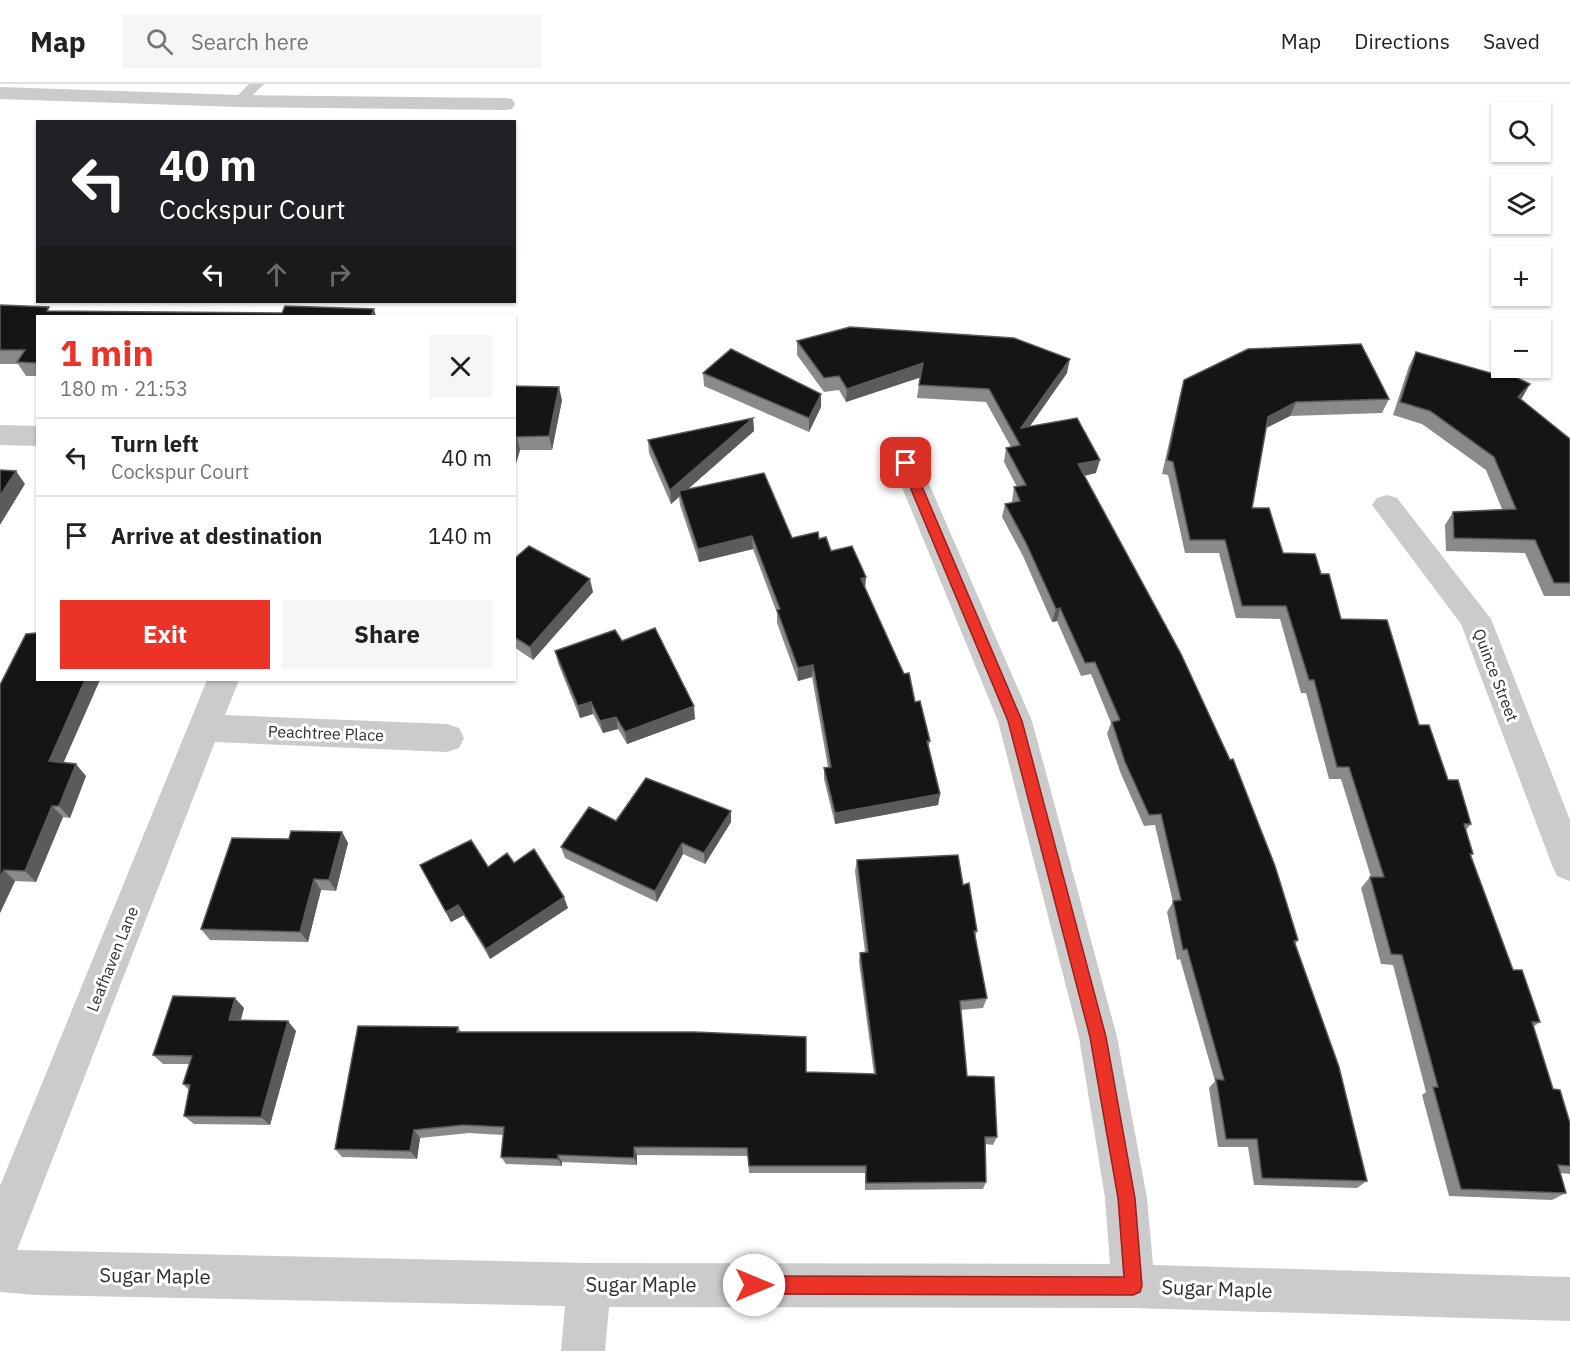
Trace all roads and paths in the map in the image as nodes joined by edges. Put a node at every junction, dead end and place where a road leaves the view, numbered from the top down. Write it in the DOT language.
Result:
graph roads {
  1 [pos="257,84"];
  2 [pos="0,93"];
  3 [pos="239,101"];
  4 [pos="504,104"];
  5 [pos="0,435"];
  6 [pos="36,436"];
  7 [pos="906,463"];
  8 [pos="1387,505"];
  9 [pos="224,681"];
  10 [pos="205,728"];
  11 [pos="447,738"];
  12 [pos="1570,865"];
  13 [pos="0,1238"];
  14 [pos="0,1270"];
  15 [pos="589,1285"];
  16 [pos="1133,1286"];
  17 [pos="1570,1299"];
  18 [pos="583,1351"];
  1 -- 3 [label="lane"];
  2 -- 3 [label="street"];
  3 -- 4 [label="street"];
  5 -- 6 [label="street"];
  7 -- 16 [label="street"];
  8 -- 12 [label="street, Quince Street"];
  9 -- 10 [label="street, Leafhaven Lane"];
  10 -- 11 [label="street, Peachtree Place"];
  10 -- 13 [label="street, Leafhaven Lane"];
  14 -- 15 [label="street, Sugar Maple"];
  15 -- 16 [label="street, Sugar Maple"];
  15 -- 18 [label="street"];
  16 -- 17 [label="street, Sugar Maple"];
}
